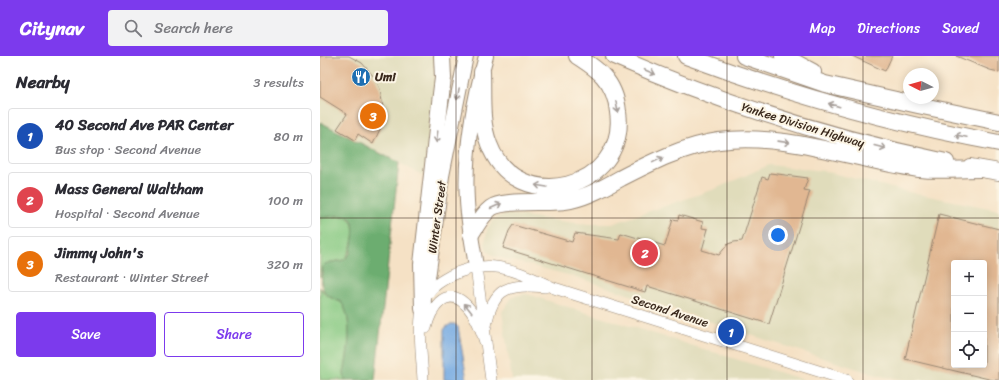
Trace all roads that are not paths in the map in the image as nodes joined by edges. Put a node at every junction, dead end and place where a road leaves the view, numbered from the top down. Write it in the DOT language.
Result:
graph roads {
  1 [pos="442,56"];
  2 [pos="466,56"];
  3 [pos="486,56"];
  4 [pos="577,56"];
  5 [pos="614,56"];
  6 [pos="686,56"];
  7 [pos="744,56"];
  8 [pos="783,56"];
  9 [pos="482,72"];
  10 [pos="855,90"];
  11 [pos="999,122"];
  12 [pos="999,143"];
  13 [pos="980,169"];
  14 [pos="999,172"];
  15 [pos="471,234"];
  16 [pos="476,267"];
  17 [pos="554,288"];
  18 [pos="423,309"];
  19 [pos="485,342"];
  20 [pos="422,355"];
  21 [pos="423,380"];
  22 [pos="491,380"];
  23 [pos="846,380"];
  1 -- 18 [label="highway, one-way"];
  2 -- 18 [label="main road, Winter Street, one-way"];
  3 -- 9 [label="main road, Winter Street"];
  4 -- 9 [label="highway, one-way"];
  5 -- 13 [label="highway, Yankee Division Highway, one-way"];
  12 -- 6 [label="highway, one-way"];
  7 -- 10 [label="highway"];
  8 -- 10 [label="highway"];
  9 -- 15 [label="main road, Winter Street"];
  10 -- 11 [label="highway"];
  13 -- 14 [label="highway, Yankee Division Highway"];
  15 -- 13 [label="highway, one-way"];
  15 -- 16 [label="main road, Winter Street"];
  16 -- 17 [label="street, Second Avenue"];
  16 -- 18 [label="street, Second Avenue"];
  16 -- 19 [label="street, Winter Street"];
  17 -- 19 [label="street, Second Avenue"];
  17 -- 23 [label="street, Second Avenue"];
  18 -- 20 [label="street, Winter Street"];
  19 -- 20 [label="street, one-way"];
  19 -- 22 [label="street, Winter Street"];
  20 -- 21 [label="street, Winter Street"];
}
